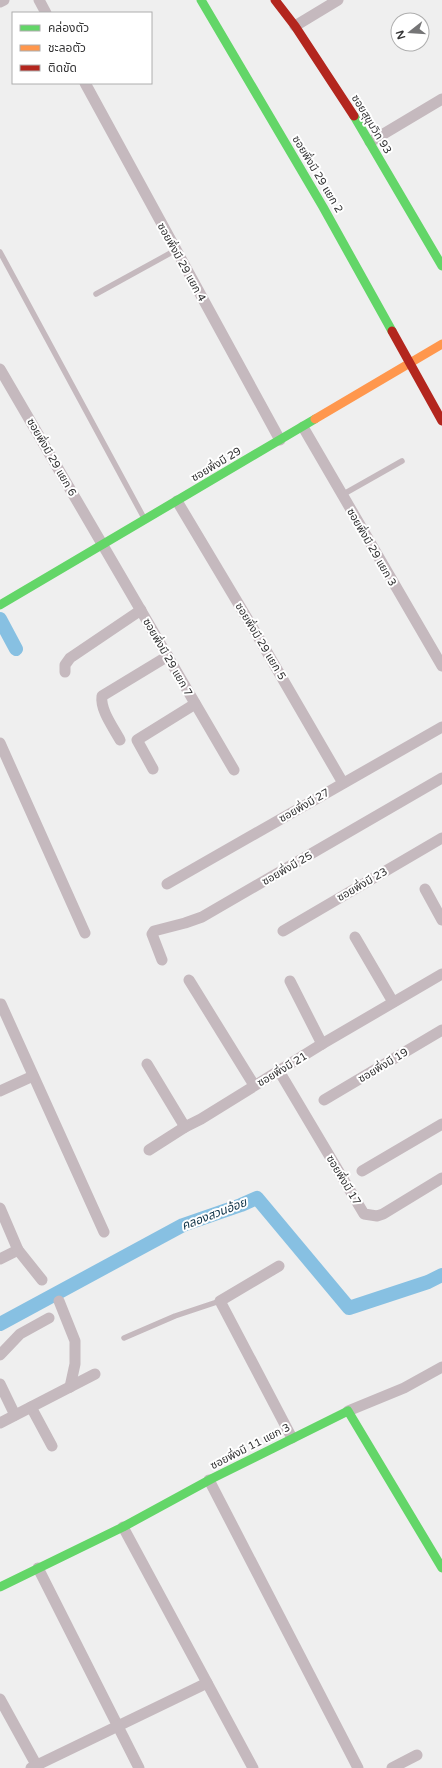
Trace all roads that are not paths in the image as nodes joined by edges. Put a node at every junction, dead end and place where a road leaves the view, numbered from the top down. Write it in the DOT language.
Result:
graph roads {
  1 [pos="4,0"];
  2 [pos="39,0"];
  3 [pos="201,0"];
  4 [pos="275,0"];
  5 [pos="338,0"];
  6 [pos="0,2"];
  7 [pos="45,12"];
  8 [pos="295,26"];
  9 [pos="86,84"];
  10 [pos="442,99"];
  11 [pos="370,142"];
  12 [pos="176,250"];
  13 [pos="438,250"];
  14 [pos="0,252"];
  15 [pos="442,266"];
  16 [pos="96,294"];
  17 [pos="442,344"];
  18 [pos="411,363"];
  19 [pos="0,369"];
  20 [pos="442,421"];
  21 [pos="303,427"];
  22 [pos="280,440"];
  23 [pos="402,461"];
  24 [pos="342,495"];
  25 [pos="177,501"];
  26 [pos="145,520"];
  27 [pos="103,545"];
  28 [pos="1,605"];
  29 [pos="141,610"];
  30 [pos="168,656"];
  31 [pos="442,666"];
  32 [pos="65,672"];
  33 [pos="195,704"];
  34 [pos="442,727"];
  35 [pos="120,740"];
  36 [pos="0,743"];
  37 [pos="153,769"];
  38 [pos="234,770"];
  39 [pos="442,778"];
  40 [pos="343,782"];
  41 [pos="442,838"];
  42 [pos="167,884"];
  43 [pos="425,889"];
  44 [pos="442,920"];
  45 [pos="283,931"];
  46 [pos="85,932"];
  47 [pos="356,937"];
  48 [pos="162,960"];
  49 [pos="442,974"];
  50 [pos="189,980"];
  51 [pos="290,981"];
  52 [pos="393,1002"];
  53 [pos="1,1004"];
  54 [pos="442,1030"];
  55 [pos="322,1044"];
  56 [pos="147,1064"];
  57 [pos="279,1071"];
  58 [pos="33,1076"];
  59 [pos="254,1085"];
  60 [pos="0,1091"];
  61 [pos="324,1100"];
  62 [pos="442,1124"];
  63 [pos="186,1127"];
  64 [pos="149,1150"];
  65 [pos="362,1171"];
  66 [pos="442,1178"];
  67 [pos="0,1208"];
  68 [pos="104,1232"];
  69 [pos="18,1250"];
  70 [pos="0,1259"];
  71 [pos="279,1266"];
  72 [pos="42,1280"];
  73 [pos="59,1301"];
  74 [pos="220,1301"];
  75 [pos="49,1318"];
  76 [pos="124,1338"];
  77 [pos="0,1355"];
  78 [pos="442,1367"];
  79 [pos="95,1374"];
  80 [pos="0,1384"];
  81 [pos="70,1387"];
  82 [pos="31,1407"];
  83 [pos="348,1411"];
  84 [pos="15,1415"];
  85 [pos="0,1423"];
  86 [pos="292,1438"];
  87 [pos="52,1446"];
  88 [pos="209,1480"];
  89 [pos="123,1527"];
  90 [pos="38,1568"];
  91 [pos="442,1568"];
  92 [pos="0,1587"];
  93 [pos="207,1683"];
  94 [pos="0,1699"];
  95 [pos="118,1726"];
  96 [pos="417,1755"];
  97 [pos="35,1767"];
  98 [pos="139,1768"];
  99 [pos="253,1768"];
  100 [pos="358,1768"];
  101 [pos="392,1768"];
  1 -- 6 [label="street"];
  2 -- 7 [label="street"];
  3 -- 18 [label="street, ซอยพึ่งมี 29 แยก 2"];
  4 -- 8 [label="street, ซอยสุขุมวิท 93"];
  5 -- 8 [label="street"];
  8 -- 11 [label="street, ซอยสุขุมวิท 93"];
  9 -- 12 [label="street, ซอยพึ่งมี 29 แยก 4"];
  10 -- 11 [label="street"];
  11 -- 13 [label="street, ซอยสุขุมวิท 93"];
  12 -- 16 [label="lane"];
  12 -- 22 [label="street, ซอยพึ่งมี 29 แยก 4"];
  13 -- 15 [label="street, ซอยสุขุมวิท 93"];
  14 -- 26 [label="lane"];
  17 -- 18 [label="street, ซอยพึ่งมี 29"];
  18 -- 20 [label="street, ซอยพึ่งมี 29 แยก 2"];
  18 -- 21 [label="street, ซอยพึ่งมี 29"];
  19 -- 27 [label="street, ซอยพึ่งมี 29 แยก 6"];
  21 -- 22 [label="street, ซอยพึ่งมี 29"];
  21 -- 24 [label="street, ซอยพึ่งมี 29 แยก 3"];
  22 -- 25 [label="street, ซอยพึ่งมี 29"];
  23 -- 24 [label="lane"];
  24 -- 31 [label="street, ซอยพึ่งมี 29 แยก 3"];
  25 -- 26 [label="street, ซอยพึ่งมี 29"];
  25 -- 40 [label="street, ซอยพึ่งมี 29 แยก 5"];
  26 -- 27 [label="street, ซอยพึ่งมี 29"];
  27 -- 28 [label="street, ซอยพึ่งมี 29"];
  27 -- 29 [label="street, ซอยพึ่งมี 29 แยก 7"];
  29 -- 30 [label="street, ซอยพึ่งมี 29 แยก 7"];
  29 -- 32 [label="street"];
  30 -- 33 [label="street, ซอยพึ่งมี 29 แยก 7"];
  30 -- 35 [label="street"];
  33 -- 37 [label="street"];
  33 -- 38 [label="street, ซอยพึ่งมี 29 แยก 7"];
  34 -- 40 [label="street, ซอยพึ่งมี 27"];
  36 -- 46 [label="street"];
  39 -- 48 [label="street, ซอยพึ่งมี 25"];
  40 -- 42 [label="street, ซอยพึ่งมี 27"];
  41 -- 45 [label="street, ซอยพึ่งมี 23"];
  43 -- 44 [label="street"];
  47 -- 52 [label="street"];
  49 -- 52 [label="street, ซอยพึ่งมี 21"];
  50 -- 59 [label="street"];
  51 -- 55 [label="street"];
  52 -- 55 [label="street, ซอยพึ่งมี 21"];
  53 -- 58 [label="street"];
  54 -- 61 [label="street, ซอยพึ่งมี 19"];
  55 -- 57 [label="street, ซอยพึ่งมี 21"];
  56 -- 63 [label="street"];
  57 -- 59 [label="street, ซอยพึ่งมี 21"];
  57 -- 66 [label="street, ซอยพึ่งมี 17"];
  58 -- 60 [label="street"];
  58 -- 68 [label="street"];
  59 -- 63 [label="street, ซอยพึ่งมี 21"];
  62 -- 65 [label="street"];
  63 -- 64 [label="street, ซอยพึ่งมี 21"];
  67 -- 69 [label="street"];
  69 -- 70 [label="street"];
  69 -- 72 [label="street"];
  71 -- 74 [label="street"];
  73 -- 81 [label="street"];
  74 -- 76 [label="lane"];
  74 -- 86 [label="street"];
  75 -- 77 [label="street"];
  78 -- 83 [label="street"];
  79 -- 81 [label="street"];
  80 -- 84 [label="street"];
  81 -- 82 [label="street"];
  82 -- 84 [label="street"];
  82 -- 87 [label="street"];
  83 -- 86 [label="street, ซอยพึ่งมี 11 แยก 3"];
  83 -- 91 [label="street"];
  84 -- 85 [label="street"];
  86 -- 88 [label="street, ซอยพึ่งมี 11 แยก 3"];
  88 -- 89 [label="street, ซอยพึ่งมี 11 แยก 3"];
  88 -- 100 [label="street"];
  89 -- 90 [label="street, ซอยพึ่งมี 11 แยก 3"];
  89 -- 93 [label="street"];
  90 -- 92 [label="street, ซอยพึ่งมี 11 แยก 3"];
  90 -- 95 [label="street"];
  93 -- 95 [label="street"];
  93 -- 99 [label="street"];
  94 -- 97 [label="street"];
  95 -- 97 [label="street"];
  95 -- 98 [label="street"];
  96 -- 101 [label="street"];
}
